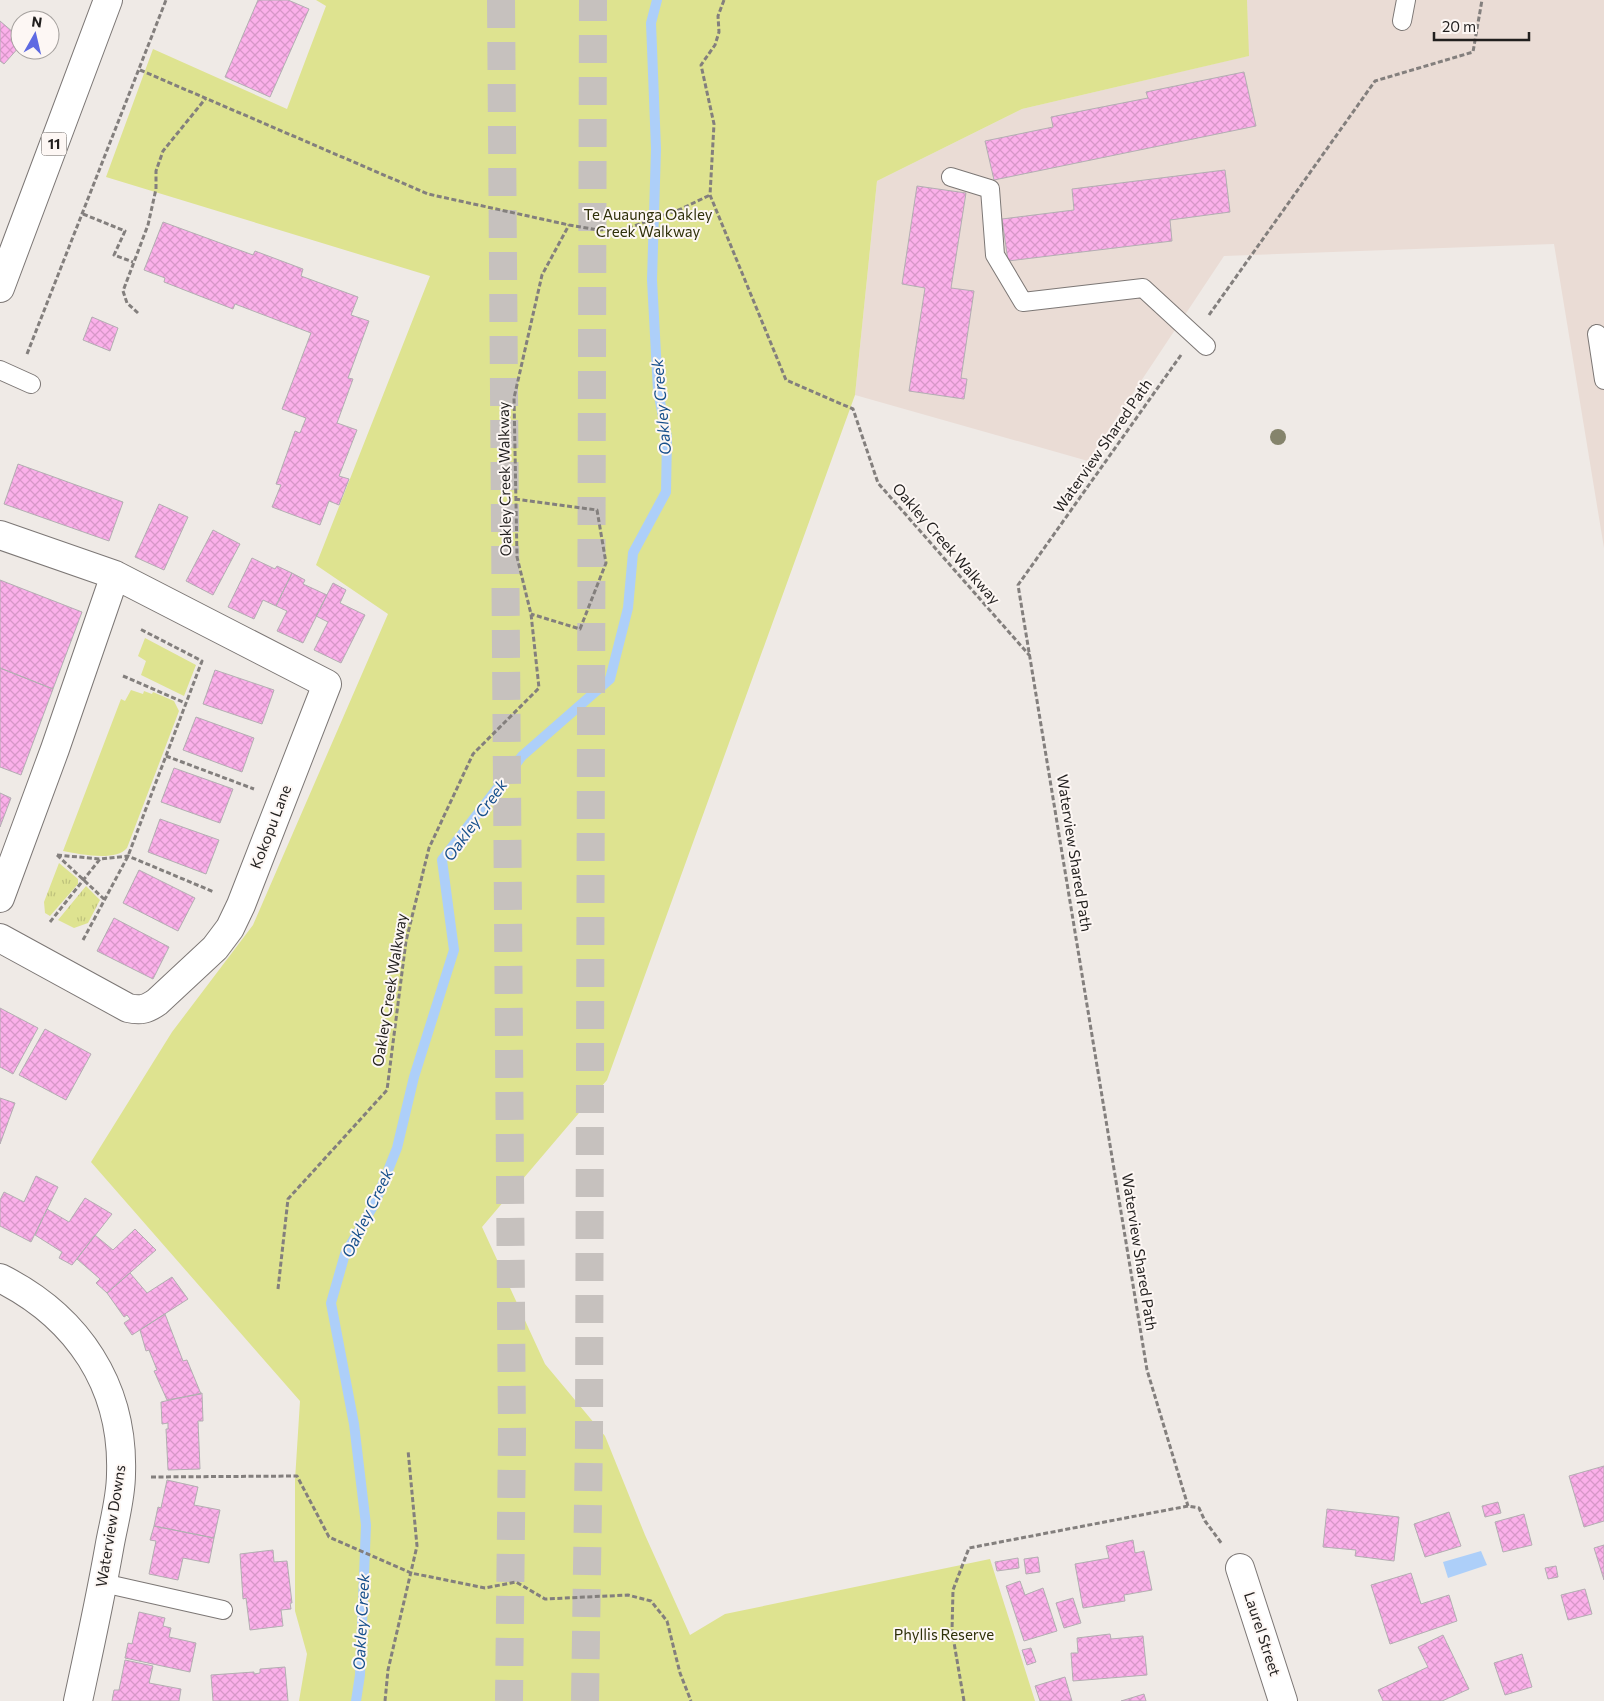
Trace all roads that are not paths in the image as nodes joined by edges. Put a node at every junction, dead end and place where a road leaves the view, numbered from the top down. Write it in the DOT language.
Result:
graph roads {
  1 [pos="108,0"];
  2 [pos="1406,0"];
  3 [pos="1402,22"];
  4 [pos="951,177"];
  5 [pos="0,288"];
  6 [pos="1597,334"];
  7 [pos="1200,341"];
  8 [pos="0,370"];
  9 [pos="1604,380"];
  10 [pos="25,381"];
  11 [pos="0,535"];
  12 [pos="115,575"];
  13 [pos="0,898"];
  14 [pos="0,938"];
  15 [pos="0,1278"];
  16 [pos="1240,1568"];
  17 [pos="103,1583"];
  18 [pos="223,1610"];
  19 [pos="78,1701"];
  20 [pos="1283,1701"];
  1 -- 5 [label="street, 11"];
  2 -- 3 [label="lane"];
  4 -- 7 [label="lane"];
  6 -- 9 [label="lane"];
  8 -- 10 [label="lane"];
  11 -- 12 [label="street, Kokopu Lane"];
  12 -- 13 [label="street"];
  12 -- 14 [label="street, Kokopu Lane"];
  15 -- 17 [label="street, Waterview Downs"];
  16 -- 20 [label="street, Laurel Street"];
  17 -- 18 [label="lane"];
  17 -- 19 [label="street, Waterview Downs"];
}
